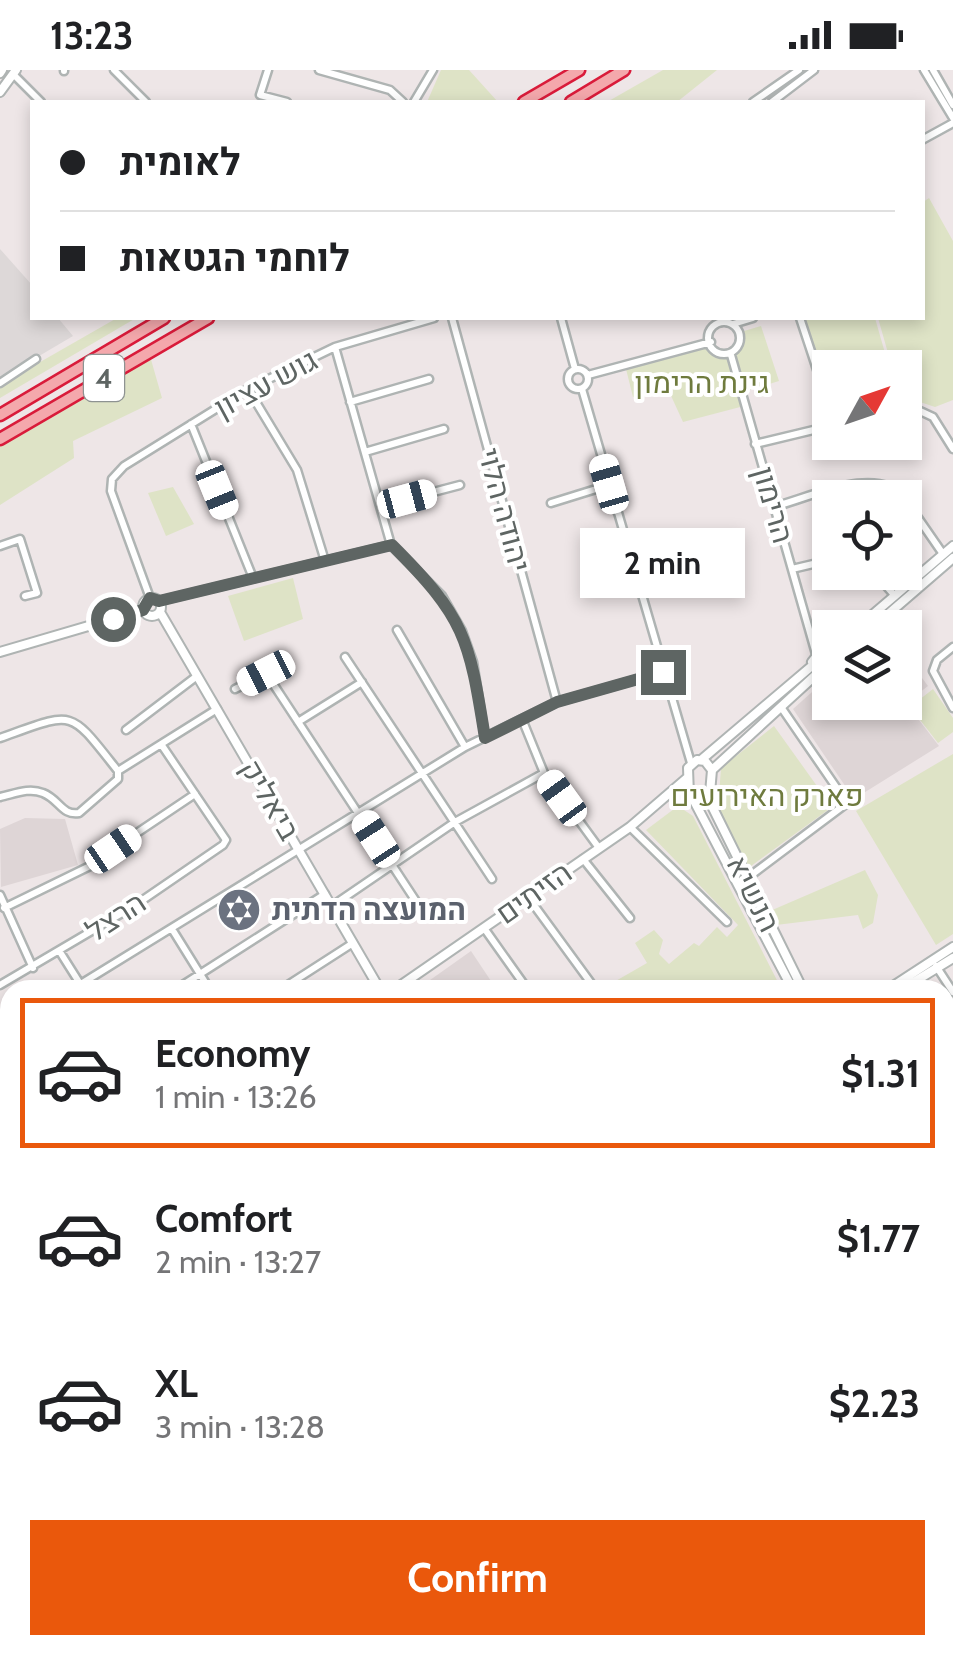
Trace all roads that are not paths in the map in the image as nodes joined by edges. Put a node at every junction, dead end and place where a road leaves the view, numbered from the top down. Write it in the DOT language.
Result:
graph roads {
  1 [pos="114,70"];
  2 [pos="128,70"];
  3 [pos="268,70"];
  4 [pos="319,70"];
  5 [pos="433,70"];
  6 [pos="579,70"];
  7 [pos="624,70"];
  8 [pos="799,70"];
  9 [pos="814,70"];
  10 [pos="924,70"];
  11 [pos="933,70"];
  12 [pos="14,72"];
  13 [pos="128,82"];
  14 [pos="0,92"];
  15 [pos="40,100"];
  16 [pos="144,100"];
  17 [pos="280,100"];
  18 [pos="401,100"];
  19 [pos="415,100"];
  20 [pos="527,100"];
  21 [pos="574,100"];
  22 [pos="755,100"];
  23 [pos="775,100"];
  24 [pos="953,105"];
  25 [pos="953,120"];
  26 [pos="925,138"];
  27 [pos="161,320"];
  28 [pos="205,320"];
  29 [pos="427,320"];
  30 [pos="453,320"];
  31 [pos="561,320"];
  32 [pos="747,320"];
  33 [pos="801,320"];
  34 [pos="732,324"];
  35 [pos="711,342"];
  36 [pos="335,347"];
  37 [pos="812,354"];
  38 [pos="731,355"];
  39 [pos="36,359"];
  40 [pos="575,369"];
  41 [pos="588,375"];
  42 [pos="428,379"];
  43 [pos="0,383"];
  44 [pos="248,389"];
  45 [pos="582,389"];
  46 [pos="350,402"];
  47 [pos="922,412"];
  48 [pos="0,415"];
  49 [pos="191,424"];
  50 [pos="444,430"];
  51 [pos="812,430"];
  52 [pos="0,439"];
  53 [pos="755,444"];
  54 [pos="953,448"];
  55 [pos="365,452"];
  56 [pos="609,484"];
  57 [pos="460,485"];
  58 [pos="812,497"];
  59 [pos="552,503"];
  60 [pos="380,506"];
  61 [pos="773,507"];
  62 [pos="922,523"];
  63 [pos="392,545"];
  64 [pos="0,546"];
  65 [pos="953,546"];
  66 [pos="943,554"];
  67 [pos="953,558"];
  68 [pos="324,561"];
  69 [pos="812,565"];
  70 [pos="792,570"];
  71 [pos="253,578"];
  72 [pos="890,590"];
  73 [pos="25,596"];
  74 [pos="895,596"];
  75 [pos="154,599"];
  76 [pos="143,610"];
  77 [pos="878,610"];
  78 [pos="893,610"];
  79 [pos="160,612"];
  80 [pos="812,619"];
  81 [pos="397,630"];
  82 [pos="953,647"];
  83 [pos="0,652"];
  84 [pos="345,657"];
  85 [pos="283,664"];
  86 [pos="663,672"];
  87 [pos="812,672"];
  88 [pos="266,673"];
  89 [pos="812,673"];
  90 [pos="197,676"];
  91 [pos="362,682"];
  92 [pos="234,689"];
  93 [pos="557,702"];
  94 [pos="781,707"];
  95 [pos="953,708"];
  96 [pos="216,709"];
  97 [pos="522,719"];
  98 [pos="298,722"];
  99 [pos="126,730"];
  100 [pos="0,738"];
  101 [pos="485,738"];
  102 [pos="161,744"];
  103 [pos="466,748"];
  104 [pos="696,761"];
  105 [pos="712,770"];
  106 [pos="118,771"];
  107 [pos="544,773"];
  108 [pos="422,774"];
  109 [pos="687,778"];
  110 [pos="194,794"];
  111 [pos="673,795"];
  112 [pos="0,796"];
  113 [pos="690,796"];
  114 [pos="708,796"];
  115 [pos="359,812"];
  116 [pos="455,822"];
  117 [pos="630,827"];
  118 [pos="599,848"];
  119 [pos="113,849"];
  120 [pos="300,852"];
  121 [pos="583,859"];
  122 [pos="90,866"];
  123 [pos="394,866"];
  124 [pos="492,879"];
  125 [pos="746,879"];
  126 [pos="325,894"];
  127 [pos="0,895"];
  128 [pos="528,897"];
  129 [pos="332,906"];
  130 [pos="4,908"];
  131 [pos="423,912"];
  132 [pos="630,918"];
  133 [pos="726,922"];
  134 [pos="484,928"];
  135 [pos="172,929"];
  136 [pos="353,943"];
  137 [pos="953,948"];
  138 [pos="60,952"];
  139 [pos="953,958"];
  140 [pos="935,964"];
  141 [pos="34,968"];
  142 [pos="200,974"];
  143 [pos="10,980"];
  144 [pos="78,980"];
  145 [pos="93,980"];
  146 [pos="191,980"];
  147 [pos="204,980"];
  148 [pos="296,980"];
  149 [pos="373,980"];
  150 [pos="409,980"];
  151 [pos="521,980"];
  152 [pos="589,980"];
  153 [pos="788,980"];
  154 [pos="797,980"];
  155 [pos="905,980"];
  156 [pos="914,980"];
  157 [pos="945,980"];
  1 -- 13 [label="street"];
  2 -- 13 [label="street"];
  3 -- 17 [label="street"];
  4 -- 18 [label="street"];
  5 -- 19 [label="street"];
  6 -- 20 [label="highway"];
  7 -- 21 [label="highway"];
  8 -- 22 [label="street"];
  9 -- 23 [label="street"];
  10 -- 25 [label="street"];
  11 -- 24 [label="street"];
  12 -- 14 [label="street"];
  12 -- 15 [label="street"];
  13 -- 16 [label="street"];
  25 -- 26 [label="street"];
  27 -- 48 [label="highway, 4"];
  28 -- 52 [label="highway, 4"];
  29 -- 36 [label="street, גוש עציון"];
  30 -- 93 [label="street, יהודה הלוי"];
  31 -- 40 [label="street"];
  32 -- 34 [label="street"];
  33 -- 37 [label="street"];
  34 -- 35 [label="street"];
  34 -- 38 [label="street"];
  35 -- 38 [label="street"];
  35 -- 41 [label="street"];
  36 -- 44 [label="street, גוש עציון"];
  36 -- 46 [label="street"];
  38 -- 53 [label="street, הרימון"];
  39 -- 43 [label="street"];
  40 -- 41 [label="street"];
  40 -- 45 [label="street"];
  41 -- 45 [label="street"];
  42 -- 46 [label="street"];
  44 -- 49 [label="street, גוש עציון"];
  44 -- 68 [label="street"];
  45 -- 56 [label="street"];
  46 -- 55 [label="street"];
  47 -- 54 [label="street"];
  49 -- 71 [label="street"];
  49 -- 75 [label="street, גוש עציון"];
  50 -- 55 [label="street"];
  51 -- 53 [label="street"];
  53 -- 61 [label="street, הרימון"];
  55 -- 60 [label="street"];
  56 -- 59 [label="street"];
  56 -- 86 [label="street"];
  57 -- 60 [label="street"];
  58 -- 61 [label="street"];
  60 -- 63 [label="street"];
  61 -- 70 [label="street, הרימון"];
  62 -- 66 [label="street"];
  63 -- 68 [label="street"];
  63 -- 101 [label="street"];
  64 -- 73 [label="street"];
  65 -- 66 [label="street"];
  66 -- 74 [label="street"];
  67 -- 78 [label="street"];
  68 -- 71 [label="street"];
  69 -- 70 [label="street"];
  70 -- 80 [label="street, הרימון"];
  71 -- 75 [label="street"];
  72 -- 74 [label="street"];
  74 -- 77 [label="street"];
  75 -- 76 [label="street"];
  75 -- 79 [label="street"];
  76 -- 79 [label="street"];
  76 -- 83 [label="street"];
  79 -- 90 [label="street, ביאליק"];
  81 -- 103 [label="street"];
  82 -- 95 [label="street"];
  84 -- 91 [label="street"];
  85 -- 88 [label="street"];
  86 -- 93 [label="street"];
  86 -- 104 [label="street"];
  87 -- 104 [label="street"];
  88 -- 92 [label="street"];
  88 -- 98 [label="street"];
  89 -- 94 [label="street"];
  90 -- 96 [label="street, ביאליק"];
  90 -- 99 [label="street"];
  91 -- 98 [label="street"];
  91 -- 108 [label="street"];
  93 -- 97 [label="street"];
  94 -- 105 [label="street"];
  94 -- 125 [label="street"];
  96 -- 102 [label="street"];
  96 -- 120 [label="street, ביאליק"];
  97 -- 101 [label="street"];
  97 -- 107 [label="street"];
  98 -- 115 [label="street"];
  100 -- 106 [label="street"];
  101 -- 103 [label="street"];
  102 -- 106 [label="street"];
  102 -- 110 [label="street"];
  103 -- 108 [label="street"];
  104 -- 105 [label="street"];
  104 -- 109 [label="street"];
  105 -- 114 [label="street"];
  106 -- 112 [label="street"];
  107 -- 116 [label="street"];
  107 -- 118 [label="street"];
  108 -- 115 [label="street"];
  108 -- 116 [label="street"];
  109 -- 111 [label="street, הזיתים"];
  109 -- 113 [label="street"];
  110 -- 119 [label="street"];
  110 -- 138 [label="street, הרצל"];
  111 -- 113 [label="street, הזיתים"];
  111 -- 117 [label="street, הזיתים"];
  113 -- 114 [label="street, הזיתים"];
  113 -- 153 [label="street, הנשיא"];
  114 -- 125 [label="street, הנשיא"];
  115 -- 120 [label="street"];
  115 -- 123 [label="street"];
  116 -- 123 [label="street"];
  116 -- 124 [label="street"];
  117 -- 118 [label="street, הזיתים"];
  117 -- 133 [label="street"];
  118 -- 121 [label="street, הזיתים"];
  120 -- 126 [label="street, ביאליק"];
  120 -- 135 [label="street"];
  121 -- 128 [label="street, הזיתים"];
  121 -- 132 [label="street"];
  122 -- 130 [label="street"];
  123 -- 129 [label="street"];
  123 -- 131 [label="street"];
  125 -- 154 [label="street, הנשיא"];
  126 -- 129 [label="street, ביאליק"];
  126 -- 142 [label="street"];
  127 -- 130 [label="street"];
  128 -- 134 [label="street, הזיתים"];
  128 -- 152 [label="street"];
  129 -- 136 [label="street, ביאליק"];
  130 -- 141 [label="street"];
  134 -- 150 [label="street, הזיתים"];
  134 -- 151 [label="street"];
  135 -- 142 [label="street"];
  135 -- 145 [label="street"];
  136 -- 148 [label="street"];
  136 -- 149 [label="street, ביאליק"];
  137 -- 140 [label="street"];
  138 -- 141 [label="street, הרצל"];
  138 -- 144 [label="street"];
  139 -- 140 [label="street"];
  140 -- 155 [label="street"];
  140 -- 156 [label="street"];
  140 -- 157 [label="street"];
  141 -- 143 [label="street, הרצל"];
  142 -- 146 [label="street"];
  142 -- 147 [label="street"];
}
